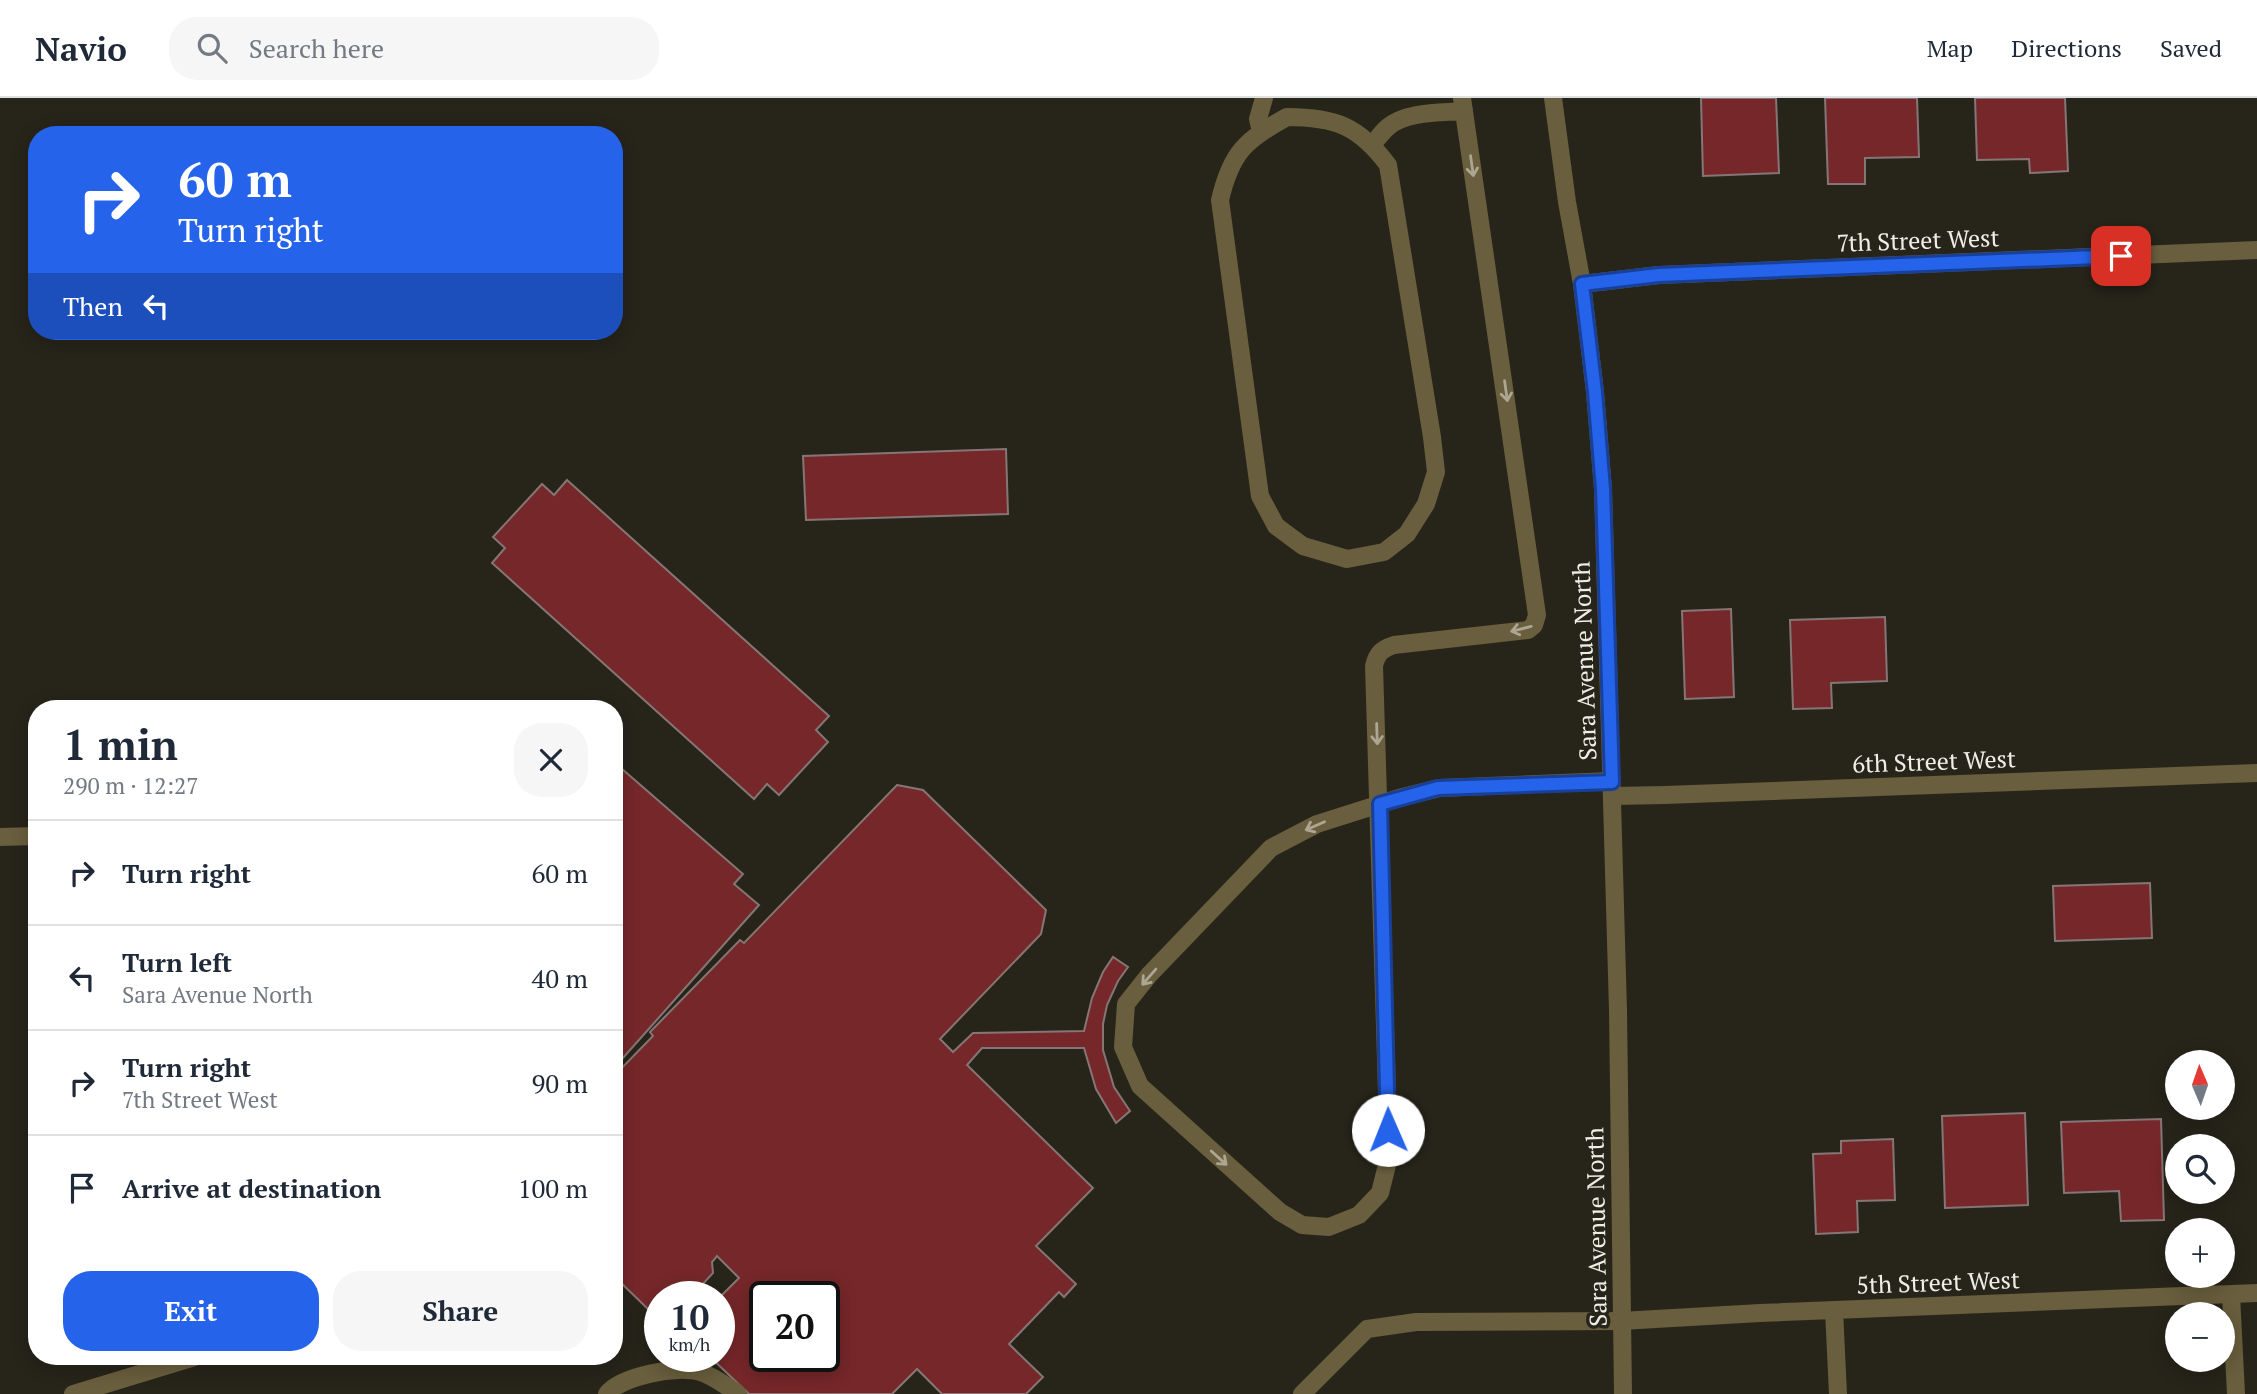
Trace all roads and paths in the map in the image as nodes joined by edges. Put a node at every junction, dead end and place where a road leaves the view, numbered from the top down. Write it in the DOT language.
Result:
graph roads {
  1 [pos="1264,98"];
  2 [pos="1553,98"];
  3 [pos="1463,105"];
  4 [pos="1261,131"];
  5 [pos="1373,144"];
  6 [pos="2257,250"];
  7 [pos="1582,284"];
  8 [pos="2257,773"];
  9 [pos="1612,789"];
  10 [pos="1380,804"];
  11 [pos="28,836"];
  12 [pos="0,837"];
  13 [pos="2257,1293"];
  14 [pos="2231,1294"];
  15 [pos="1834,1310"];
  16 [pos="1621,1321"];
  17 [pos="169,1365"];
  18 [pos="73,1394"];
  19 [pos="607,1394"];
  20 [pos="738,1394"];
  21 [pos="1302,1394"];
  22 [pos="1622,1394"];
  23 [pos="1838,1394"];
  24 [pos="2236,1394"];
  1 -- 4 [label="street"];
  2 -- 7 [label="street, Sara Avenue North"];
  3 -- 5 [label="street"];
  3 -- 10 [label="street, 6th Street West, one-way"];
  4 -- 5 [label="street"];
  4 -- 5 [label="street"];
  6 -- 7 [label="street, 7th Street West"];
  7 -- 9 [label="street, Sara Avenue North"];
  8 -- 9 [label="street, 6th Street West"];
  9 -- 10 [label="street, 6th Street West"];
  9 -- 16 [label="street, Sara Avenue North"];
  10 -- 10 [label="street, 6th Street West, one-way"];
  11 -- 12 [label="street"];
  13 -- 14 [label="street, 5th Street West"];
  14 -- 15 [label="street, 5th Street West"];
  14 -- 24 [label="street"];
  15 -- 16 [label="street, 5th Street West"];
  15 -- 23 [label="street"];
  16 -- 21 [label="street, 5th Street West"];
  16 -- 22 [label="street, Sara Avenue North"];
  17 -- 18 [label="street"];
  19 -- 20 [label="street"];
}
